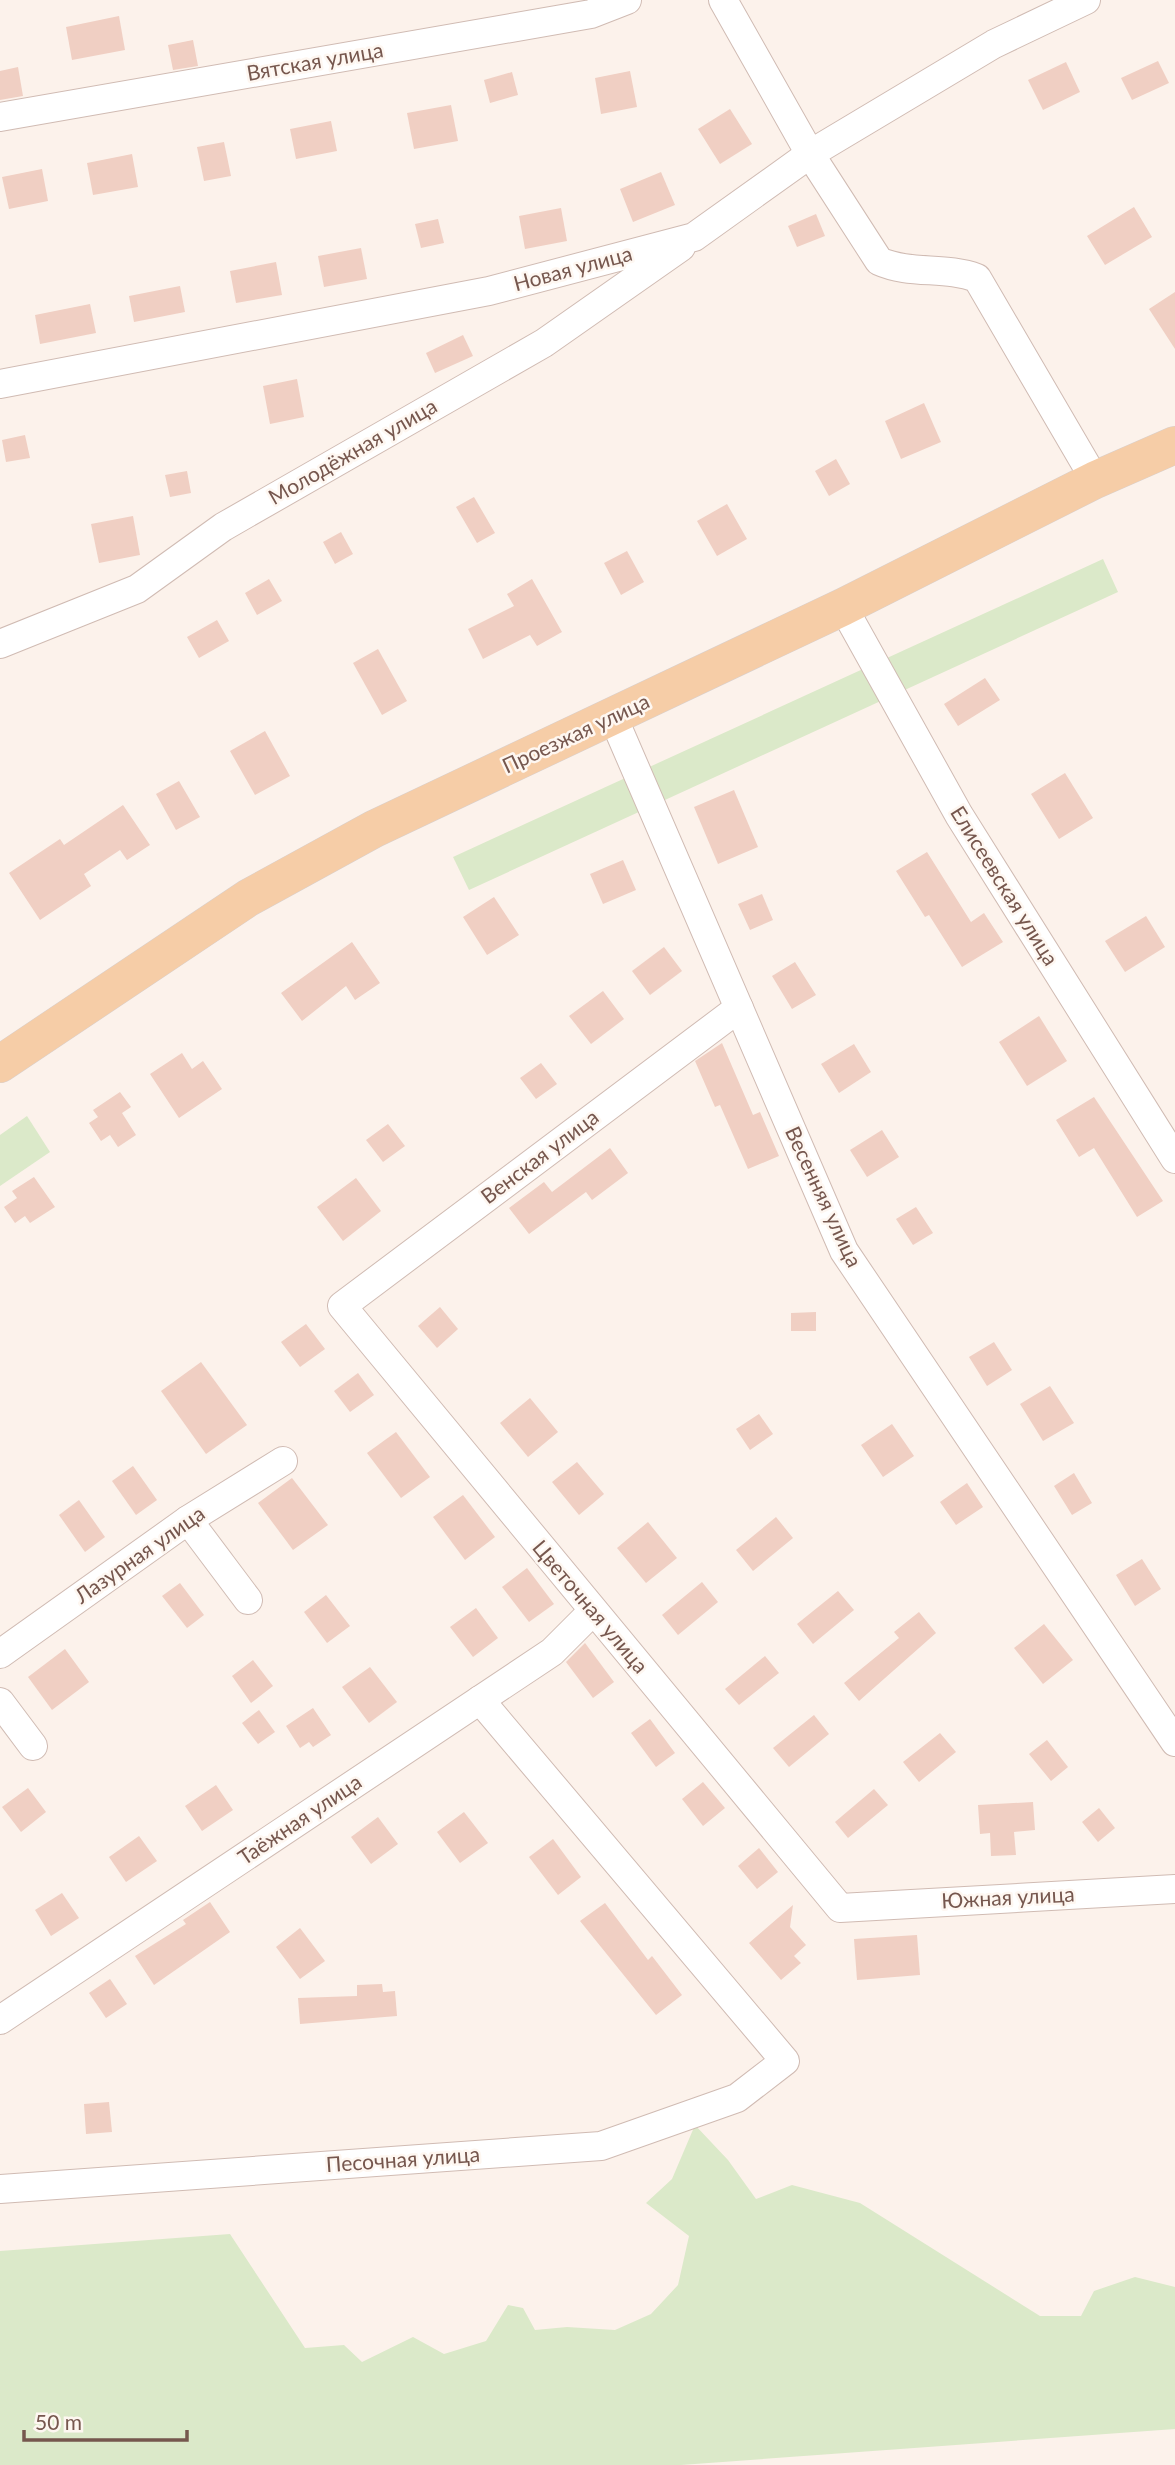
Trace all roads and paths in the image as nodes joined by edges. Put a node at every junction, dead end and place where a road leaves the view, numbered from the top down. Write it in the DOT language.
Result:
graph roads {
  1 [pos="627,0"];
  2 [pos="723,0"];
  3 [pos="1086,0"];
  4 [pos="0,117"];
  5 [pos="810,154"];
  6 [pos="694,237"];
  7 [pos="0,384"];
  8 [pos="1175,445"];
  9 [pos="1095,480"];
  10 [pos="843,607"];
  11 [pos="0,644"];
  12 [pos="613,717"];
  13 [pos="739,1008"];
  14 [pos="0,1064"];
  15 [pos="1175,1159"];
  16 [pos="342,1306"];
  17 [pos="283,1461"];
  18 [pos="188,1520"];
  19 [pos="248,1600"];
  20 [pos="593,1611"];
  21 [pos="0,1654"];
  22 [pos="480,1700"];
  23 [pos="0,1702"];
  24 [pos="1175,1742"];
  25 [pos="33,1746"];
  26 [pos="1175,1889"];
  27 [pos="840,1908"];
  28 [pos="0,2020"];
  29 [pos="0,2189"];
  1 -- 4 [label="street, Вятская улица"];
  2 -- 5 [label="street"];
  3 -- 5 [label="street, Новая улица"];
  5 -- 6 [label="street, Новая улица"];
  5 -- 9 [label="street"];
  6 -- 7 [label="street, Новая улица"];
  6 -- 11 [label="street, Молодёжная улица"];
  8 -- 9 [label="main road, Проезжая улица"];
  9 -- 10 [label="main road, Проезжая улица"];
  10 -- 12 [label="main road, Проезжая улица"];
  10 -- 15 [label="street, Елисеевская улица"];
  12 -- 13 [label="street, Весенняя улица"];
  12 -- 14 [label="main road, Проезжая улица"];
  13 -- 16 [label="street, Венская улица"];
  13 -- 24 [label="street, Весенняя улица"];
  16 -- 20 [label="street, Цветочная улица"];
  17 -- 18 [label="street, Лазурная улица"];
  18 -- 19 [label="street"];
  18 -- 21 [label="street, Лазурная улица"];
  20 -- 22 [label="street, Таёжная улица"];
  20 -- 27 [label="street, Цветочная улица"];
  22 -- 28 [label="street, Таёжная улица"];
  22 -- 29 [label="street, Песочная улица"];
  23 -- 25 [label="street"];
  26 -- 27 [label="street, Южная улица"];
}
